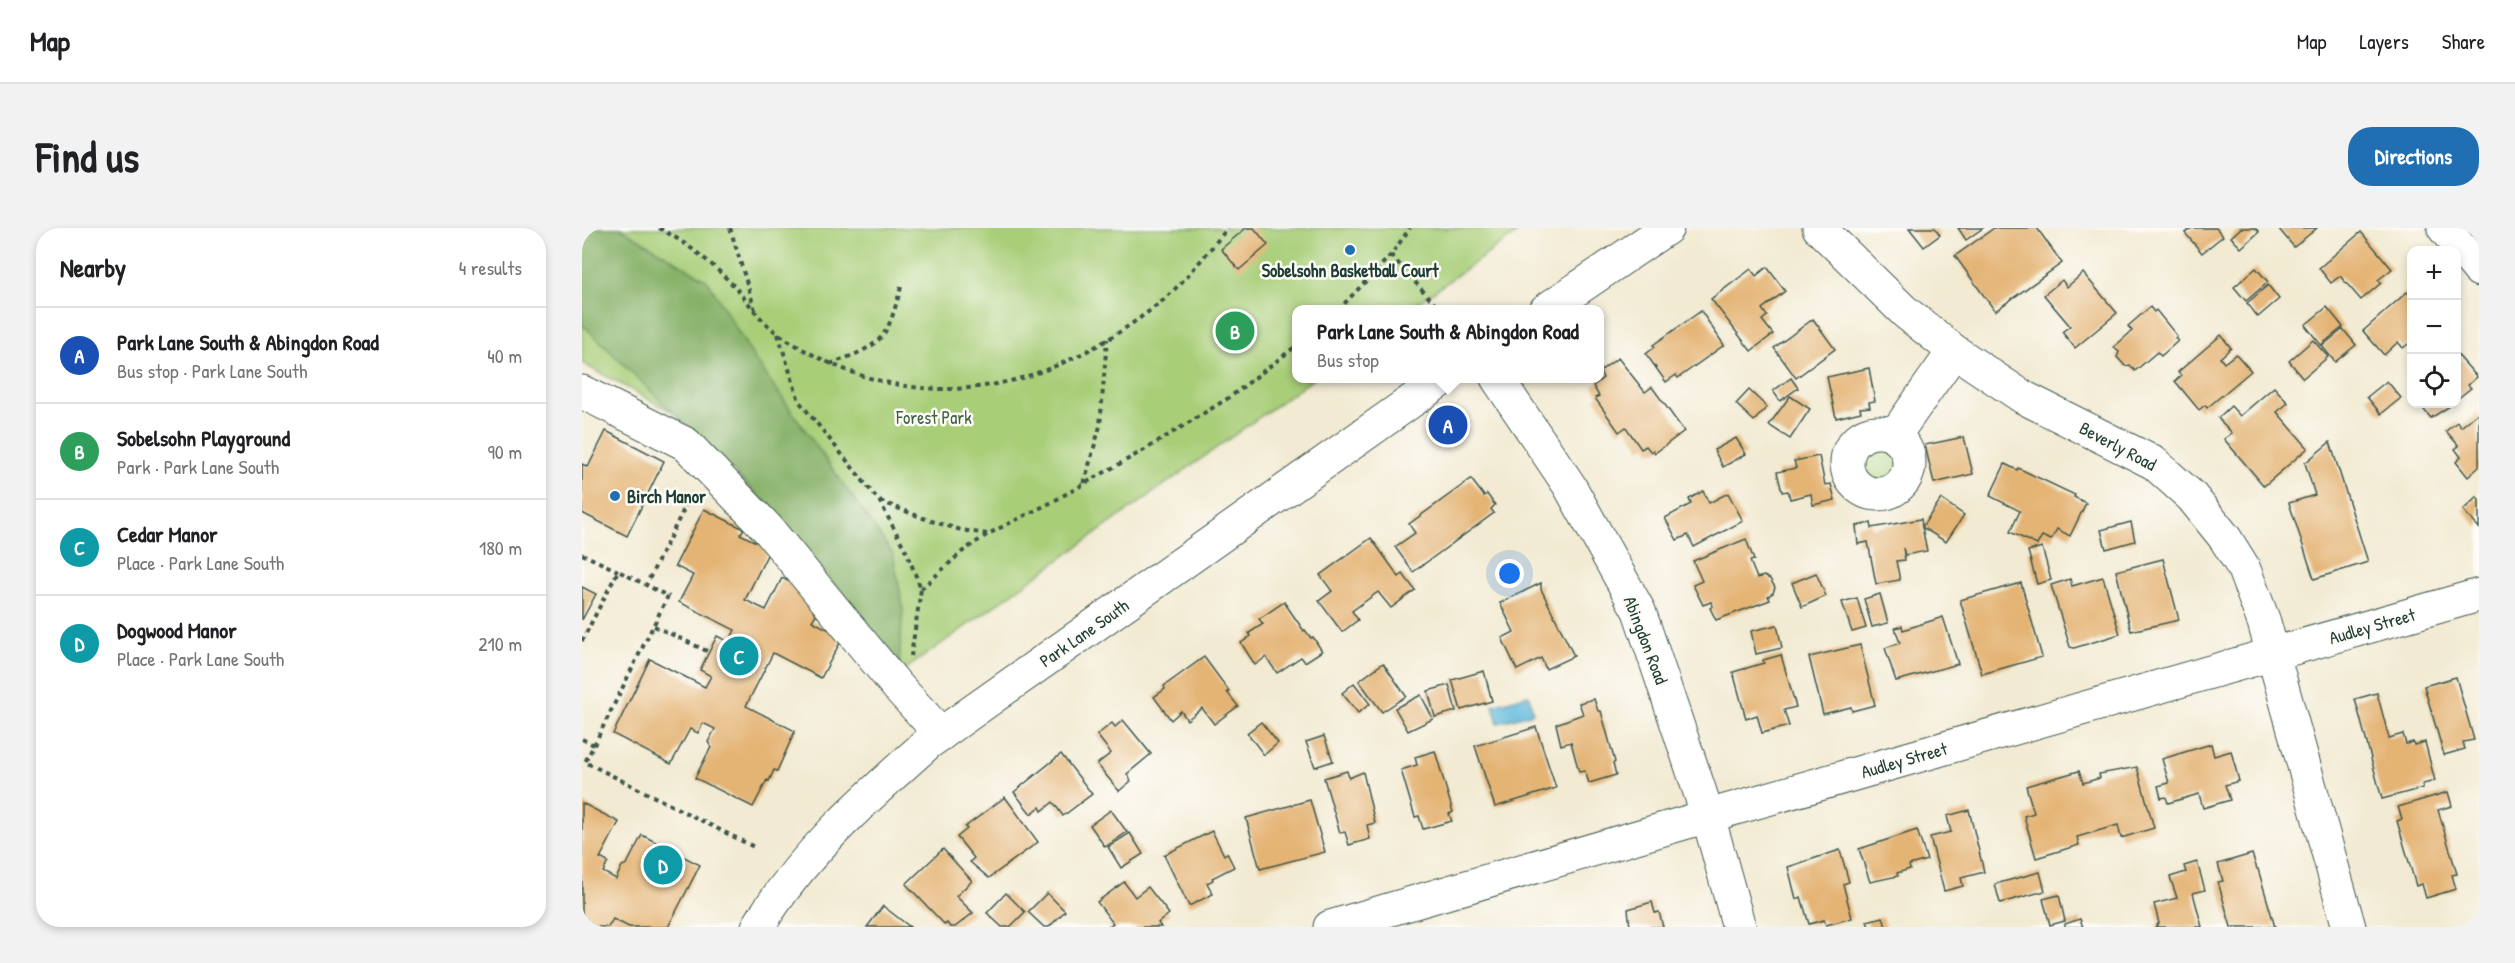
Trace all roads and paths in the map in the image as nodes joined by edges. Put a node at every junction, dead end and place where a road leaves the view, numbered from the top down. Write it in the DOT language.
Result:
graph roads {
  1 [pos="659,228"];
  2 [pos="730,228"];
  3 [pos="1228,228"];
  4 [pos="1410,228"];
  5 [pos="1626,228"];
  6 [pos="1667,228"];
  7 [pos="1819,228"];
  8 [pos="2444,228"];
  9 [pos="1391,255"];
  10 [pos="1608,267"];
  11 [pos="2479,270"];
  12 [pos="901,288"];
  13 [pos="1342,305"];
  14 [pos="1436,305"];
  15 [pos="1552,305"];
  16 [pos="756,314"];
  17 [pos="778,334"];
  18 [pos="1107,339"];
  19 [pos="1292,349"];
  20 [pos="1954,351"];
  21 [pos="829,365"];
  22 [pos="1437,383"];
  23 [pos="1500,383"];
  24 [pos="582,392"];
  25 [pos="1894,436"];
  26 [pos="706,464"];
  27 [pos="1084,483"];
  28 [pos="879,501"];
  29 [pos="988,534"];
  30 [pos="582,554"];
  31 [pos="618,571"];
  32 [pos="644,583"];
  33 [pos="921,589"];
  34 [pos="2479,595"];
  35 [pos="654,626"];
  36 [pos="582,642"];
  37 [pos="709,652"];
  38 [pos="2273,656"];
  39 [pos="909,666"];
  40 [pos="941,734"];
  41 [pos="582,739"];
  42 [pos="594,745"];
  43 [pos="585,762"];
  44 [pos="582,769"];
  45 [pos="1708,816"];
  46 [pos="754,847"];
  47 [pos="758,927"];
  48 [pos="1330,927"];
  49 [pos="1739,927"];
  50 [pos="2349,927"];
  1 -- 16 [label="path"];
  2 -- 16 [label="path"];
  3 -- 18 [label="path"];
  4 -- 9 [label="path"];
  5 -- 10 [label="street"];
  6 -- 10 [label="street"];
  7 -- 20 [label="street, Beverly Road"];
  8 -- 11 [label="street"];
  9 -- 13 [label="path"];
  9 -- 14 [label="path"];
  10 -- 15 [label="street"];
  12 -- 21 [label="path"];
  16 -- 17 [label="path"];
  17 -- 21 [label="path"];
  17 -- 28 [label="path"];
  18 -- 21 [label="path"];
  18 -- 27 [label="path"];
  19 -- 27 [label="path"];
  20 -- 25 [label="street"];
  20 -- 38 [label="street, Beverly Road"];
  22 -- 40 [label="street, Park Lane South"];
  23 -- 45 [label="street, Abingdon Road"];
  24 -- 26 [label="street"];
  26 -- 32 [label="path"];
  26 -- 40 [label="street"];
  27 -- 29 [label="path"];
  28 -- 29 [label="path"];
  28 -- 33 [label="path"];
  29 -- 33 [label="path"];
  30 -- 31 [label="path"];
  31 -- 32 [label="path"];
  31 -- 36 [label="path"];
  32 -- 35 [label="path"];
  33 -- 39 [label="path"];
  34 -- 38 [label="street, Audley Street"];
  35 -- 37 [label="path"];
  35 -- 42 [label="path"];
  38 -- 45 [label="street, Audley Street"];
  38 -- 50 [label="street, Beverly Road"];
  40 -- 47 [label="street, Park Lane South"];
  41 -- 42 [label="path"];
  42 -- 43 [label="path"];
  43 -- 44 [label="path"];
  43 -- 46 [label="path"];
  45 -- 48 [label="street, Audley Street"];
  45 -- 49 [label="street, Abingdon Road"];
}
